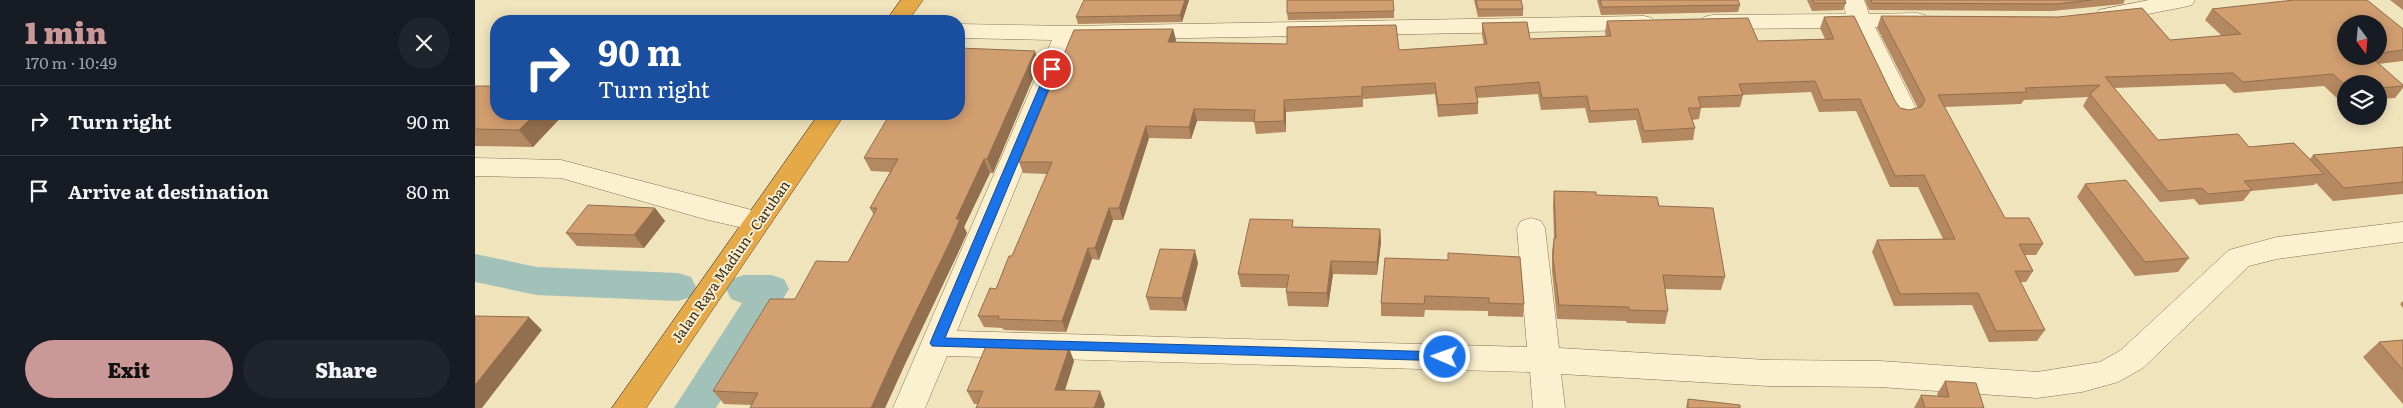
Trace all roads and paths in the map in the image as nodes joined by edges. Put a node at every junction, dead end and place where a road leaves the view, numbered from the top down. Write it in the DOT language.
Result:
graph roads {
  1 [pos="912,0"];
  2 [pos="2184,0"];
  3 [pos="1856,10"];
  4 [pos="901,15"];
  5 [pos="2090,17"];
  6 [pos="1938,20"];
  7 [pos="1690,22"];
  8 [pos="1661,23"];
  9 [pos="965,31"];
  10 [pos="1067,33"];
  11 [pos="1905,112"];
  12 [pos="828,120"];
  13 [pos="475,167"];
  14 [pos="757,221"];
  15 [pos="1531,228"];
  16 [pos="2403,232"];
  17 [pos="936,343"];
  18 [pos="1543,360"];
  19 [pos="628,408"];
  20 [pos="909,408"];
  21 [pos="1549,408"];
  1 -- 4 [label="highway"];
  2 -- 5 [label="street"];
  3 -- 6 [label="street"];
  3 -- 7 [label="street"];
  3 -- 11 [label="street"];
  8 -- 10 [label="street"];
  9 -- 10 [label="street"];
  10 -- 17 [label="street"];
  12 -- 14 [label="highway, Jalan Raya Madiun - Caruban"];
  13 -- 14 [label="street"];
  14 -- 19 [label="highway, Jalan Raya Madiun - Caruban"];
  15 -- 18 [label="street"];
  16 -- 18 [label="street"];
  17 -- 18 [label="street"];
  17 -- 20 [label="street"];
  18 -- 21 [label="street"];
}
